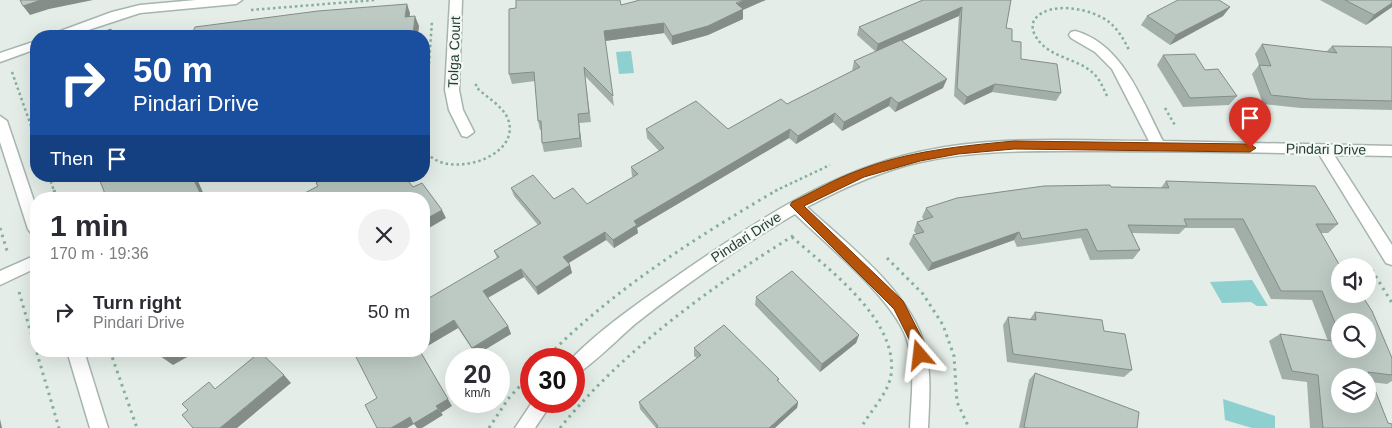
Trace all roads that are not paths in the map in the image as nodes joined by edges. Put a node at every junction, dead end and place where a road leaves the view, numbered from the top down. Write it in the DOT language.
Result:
graph roads {
  1 [pos="236,0"];
  2 [pos="456,0"];
  3 [pos="75,30"];
  4 [pos="1075,35"];
  5 [pos="30,47"];
  6 [pos="0,58"];
  7 [pos="0,121"];
  8 [pos="467,132"];
  9 [pos="1159,146"];
  10 [pos="1323,149"];
  11 [pos="1392,151"];
  12 [pos="796,205"];
  13 [pos="30,212"];
  14 [pos="1392,258"];
  15 [pos="30,263"];
  16 [pos="0,278"];
  17 [pos="77,357"];
  18 [pos="585,357"];
  19 [pos="535,413"];
  20 [pos="99,428"];
  21 [pos="524,428"];
  22 [pos="919,428"];
  1 -- 3 [label="street"];
  2 -- 8 [label="street, Tolga Court"];
  4 -- 9 [label="street"];
  5 -- 6 [label="street"];
  7 -- 13 [label="street"];
  9 -- 10 [label="street, Pindari Drive"];
  9 -- 12 [label="street, Pindari Drive"];
  10 -- 11 [label="street, Pindari Drive"];
  10 -- 14 [label="street"];
  12 -- 18 [label="street, Pindari Drive"];
  12 -- 22 [label="street"];
  15 -- 16 [label="street"];
  17 -- 20 [label="street"];
  19 -- 21 [label="street"];
}
